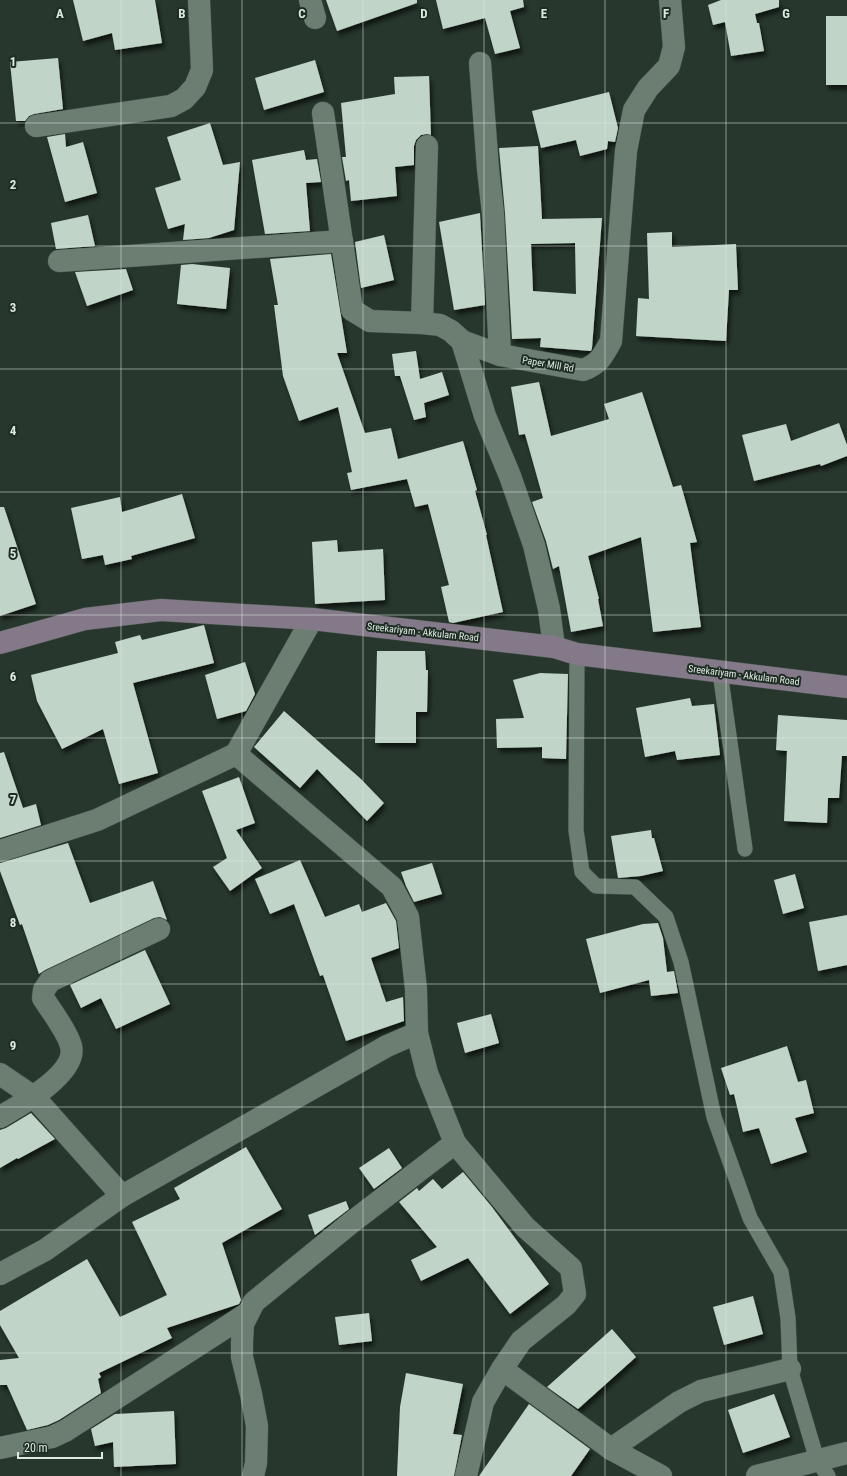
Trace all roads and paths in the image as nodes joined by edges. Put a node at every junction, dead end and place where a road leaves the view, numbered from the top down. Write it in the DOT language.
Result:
graph roads {
  1 [pos="199,0"];
  2 [pos="670,0"];
  3 [pos="480,63"];
  4 [pos="323,113"];
  5 [pos="36,126"];
  6 [pos="427,146"];
  7 [pos="342,241"];
  8 [pos="59,261"];
  9 [pos="422,323"];
  10 [pos="462,341"];
  11 [pos="500,355"];
  12 [pos="312,619"];
  13 [pos="0,642"];
  14 [pos="554,647"];
  15 [pos="577,654"];
  16 [pos="720,672"];
  17 [pos="847,687"];
  18 [pos="236,754"];
  19 [pos="744,849"];
  20 [pos="0,850"];
  21 [pos="159,929"];
  22 [pos="417,1033"];
  23 [pos="0,1074"];
  24 [pos="34,1097"];
  25 [pos="0,1117"];
  26 [pos="455,1142"];
  27 [pos="122,1196"];
  28 [pos="0,1274"];
  29 [pos="248,1313"];
  30 [pos="502,1369"];
  31 [pos="790,1369"];
  32 [pos="3,1446"];
  33 [pos="611,1449"];
  34 [pos="847,1453"];
  35 [pos="822,1468"];
  36 [pos="253,1476"];
  37 [pos="466,1476"];
  38 [pos="661,1476"];
  39 [pos="757,1476"];
  1 -- 5 [label="street"];
  2 -- 11 [label="street, Paper Mill Rd"];
  3 -- 11 [label="street"];
  4 -- 7 [label="street"];
  6 -- 9 [label="street"];
  7 -- 8 [label="street"];
  7 -- 9 [label="street, Paper Mill Rd"];
  9 -- 10 [label="street, Paper Mill Rd"];
  10 -- 11 [label="street, Paper Mill Rd"];
  10 -- 14 [label="street"];
  12 -- 13 [label="main road, Sreekariyam - Akkulam Road"];
  12 -- 14 [label="main road, Sreekariyam - Akkulam Road"];
  12 -- 18 [label="street"];
  14 -- 15 [label="main road, Sreekariyam - Akkulam Road"];
  15 -- 16 [label="main road, Sreekariyam - Akkulam Road"];
  15 -- 31 [label="lane"];
  16 -- 17 [label="main road, Sreekariyam - Akkulam Road"];
  16 -- 19 [label="lane"];
  18 -- 20 [label="street"];
  18 -- 22 [label="street"];
  21 -- 24 [label="street"];
  22 -- 26 [label="street"];
  22 -- 27 [label="street"];
  23 -- 24 [label="street"];
  24 -- 25 [label="street"];
  24 -- 27 [label="street"];
  26 -- 29 [label="street"];
  26 -- 30 [label="street"];
  27 -- 28 [label="street"];
  29 -- 32 [label="street"];
  29 -- 36 [label="street"];
  30 -- 33 [label="street"];
  30 -- 37 [label="street"];
  31 -- 33 [label="street"];
  31 -- 35 [label="lane"];
  33 -- 38 [label="street"];
  34 -- 35 [label="street"];
  35 -- 39 [label="street"];
}
